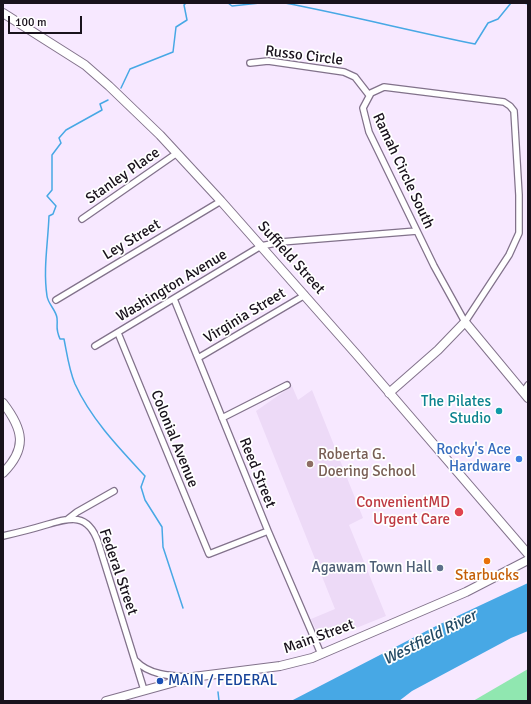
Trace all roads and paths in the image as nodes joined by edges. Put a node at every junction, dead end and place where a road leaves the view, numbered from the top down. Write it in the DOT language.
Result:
graph roads {
  1 [pos="3,13"];
  2 [pos="250,64"];
  3 [pos="369,95"];
  4 [pos="177,153"];
  5 [pos="221,201"];
  6 [pos="82,219"];
  7 [pos="417,231"];
  8 [pos="261,246"];
  9 [pos="305,295"];
  10 [pos="174,299"];
  11 [pos="56,300"];
  12 [pos="465,322"];
  13 [pos="118,333"];
  14 [pos="95,346"];
  15 [pos="198,358"];
  16 [pos="287,385"];
  17 [pos="528,385"];
  18 [pos="389,393"];
  19 [pos="525,395"];
  20 [pos="3,403"];
  21 [pos="222,418"];
  22 [pos="3,474"];
  23 [pos="114,491"];
  24 [pos="68,519"];
  25 [pos="268,531"];
  26 [pos="3,536"];
  27 [pos="528,554"];
  28 [pos="528,560"];
  29 [pos="321,654"];
  30 [pos="135,660"];
  31 [pos="193,677"];
  32 [pos="144,690"];
  33 [pos="106,701"];
  1 -- 4 [label="main road, Suffield Street"];
  2 -- 3 [label="street, Russo Circle"];
  3 -- 7 [label="street, Ramah Circle South"];
  3 -- 12 [label="street, Ramah Circle South"];
  4 -- 5 [label="main road, Suffield Street"];
  4 -- 6 [label="street, Stanley Place"];
  5 -- 8 [label="main road, Suffield Street"];
  5 -- 11 [label="street, Ley Street"];
  7 -- 8 [label="street"];
  7 -- 12 [label="street, Ramah Circle South"];
  8 -- 9 [label="main road, Suffield Street"];
  8 -- 10 [label="street, Washington Avenue"];
  9 -- 15 [label="street, Virginia Street"];
  9 -- 18 [label="main road, Suffield Street"];
  10 -- 13 [label="street, Washington Avenue"];
  10 -- 15 [label="street, Reed Street"];
  12 -- 18 [label="main road"];
  12 -- 19 [label="main road"];
  13 -- 14 [label="street, Washington Avenue"];
  13 -- 25 [label="street, Colonial Avenue"];
  15 -- 21 [label="street, Reed Street"];
  16 -- 21 [label="street"];
  17 -- 19 [label="street"];
  18 -- 27 [label="main road, Suffield Street"];
  20 -- 22 [label="main road"];
  21 -- 25 [label="street, Reed Street"];
  23 -- 24 [label="street"];
  24 -- 26 [label="street"];
  24 -- 30 [label="street, Federal Street"];
  25 -- 29 [label="street, Reed Street"];
  28 -- 29 [label="main road, Main Street"];
  29 -- 31 [label="main road, Main Street"];
  30 -- 31 [label="street"];
  30 -- 32 [label="street, Federal Street"];
  31 -- 32 [label="main road, Main Street"];
  32 -- 33 [label="main road, Main Street"];
}
